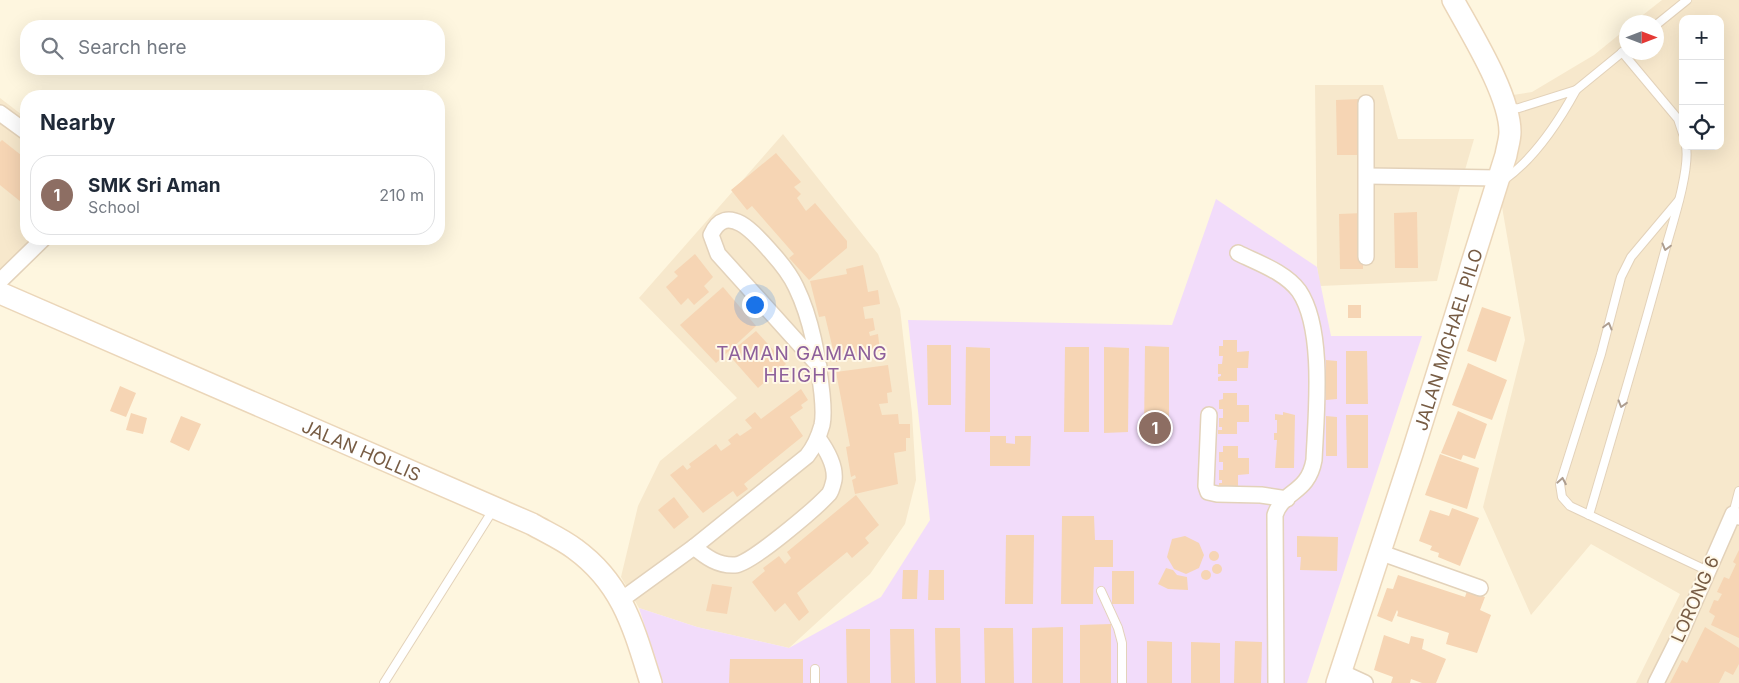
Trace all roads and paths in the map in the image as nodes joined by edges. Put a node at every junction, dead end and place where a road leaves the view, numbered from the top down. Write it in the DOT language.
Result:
graph roads {
  1 [pos="1453,0"];
  2 [pos="1687,0"];
  3 [pos="1664,19"];
  4 [pos="1619,55"];
  5 [pos="1631,60"];
  6 [pos="1576,90"];
  7 [pos="1366,103"];
  8 [pos="1506,109"];
  9 [pos="0,113"];
  10 [pos="1679,122"];
  11 [pos="20,128"];
  12 [pos="1686,150"];
  13 [pos="1367,176"];
  14 [pos="1497,182"];
  15 [pos="1678,200"];
  16 [pos="36,245"];
  17 [pos="1238,253"];
  18 [pos="1366,257"];
  19 [pos="0,281"];
  20 [pos="0,292"];
  21 [pos="819,366"];
  22 [pos="1209,415"];
  23 [pos="818,438"];
  24 [pos="1739,491"];
  25 [pos="1287,499"];
  26 [pos="494,508"];
  27 [pos="1589,515"];
  28 [pos="1736,516"];
  29 [pos="694,547"];
  30 [pos="1379,552"];
  31 [pos="1708,571"];
  32 [pos="1480,588"];
  33 [pos="1101,591"];
  34 [pos="622,600"];
  35 [pos="815,669"];
  36 [pos="1339,678"];
  37 [pos="384,683"];
  38 [pos="651,683"];
  39 [pos="815,683"];
  40 [pos="1122,683"];
  41 [pos="1276,683"];
  42 [pos="1365,683"];
  43 [pos="1656,683"];
  1 -- 8 [label="main road, JALAN MICHAEL PILO"];
  2 -- 3 [label="lane"];
  4 -- 6 [label="lane"];
  5 -- 10 [label="lane"];
  6 -- 8 [label="lane"];
  6 -- 14 [label="lane"];
  7 -- 13 [label="street"];
  8 -- 14 [label="main road, JALAN MICHAEL PILO"];
  9 -- 11 [label="street"];
  12 -- 15 [label="lane"];
  13 -- 14 [label="street"];
  13 -- 18 [label="street"];
  14 -- 30 [label="main road, JALAN MICHAEL PILO"];
  15 -- 27 [label="lane, one-way"];
  27 -- 15 [label="lane, one-way"];
  16 -- 19 [label="street"];
  17 -- 25 [label="street"];
  20 -- 26 [label="main road, JALAN HOLLIS"];
  21 -- 21 [label="street"];
  21 -- 23 [label="street"];
  22 -- 25 [label="street"];
  23 -- 29 [label="street"];
  23 -- 29 [label="street"];
  24 -- 28 [label="lane"];
  25 -- 41 [label="street"];
  26 -- 34 [label="main road, JALAN HOLLIS"];
  26 -- 37 [label="lane"];
  27 -- 31 [label="lane"];
  28 -- 31 [label="street, LORONG 6"];
  29 -- 34 [label="street"];
  30 -- 32 [label="street"];
  30 -- 36 [label="main road, JALAN MICHAEL PILO"];
  31 -- 43 [label="street, LORONG 6"];
  33 -- 40 [label="lane"];
  34 -- 38 [label="main road, JALAN HOLLIS"];
  35 -- 39 [label="lane"];
  36 -- 42 [label="street"];
}
